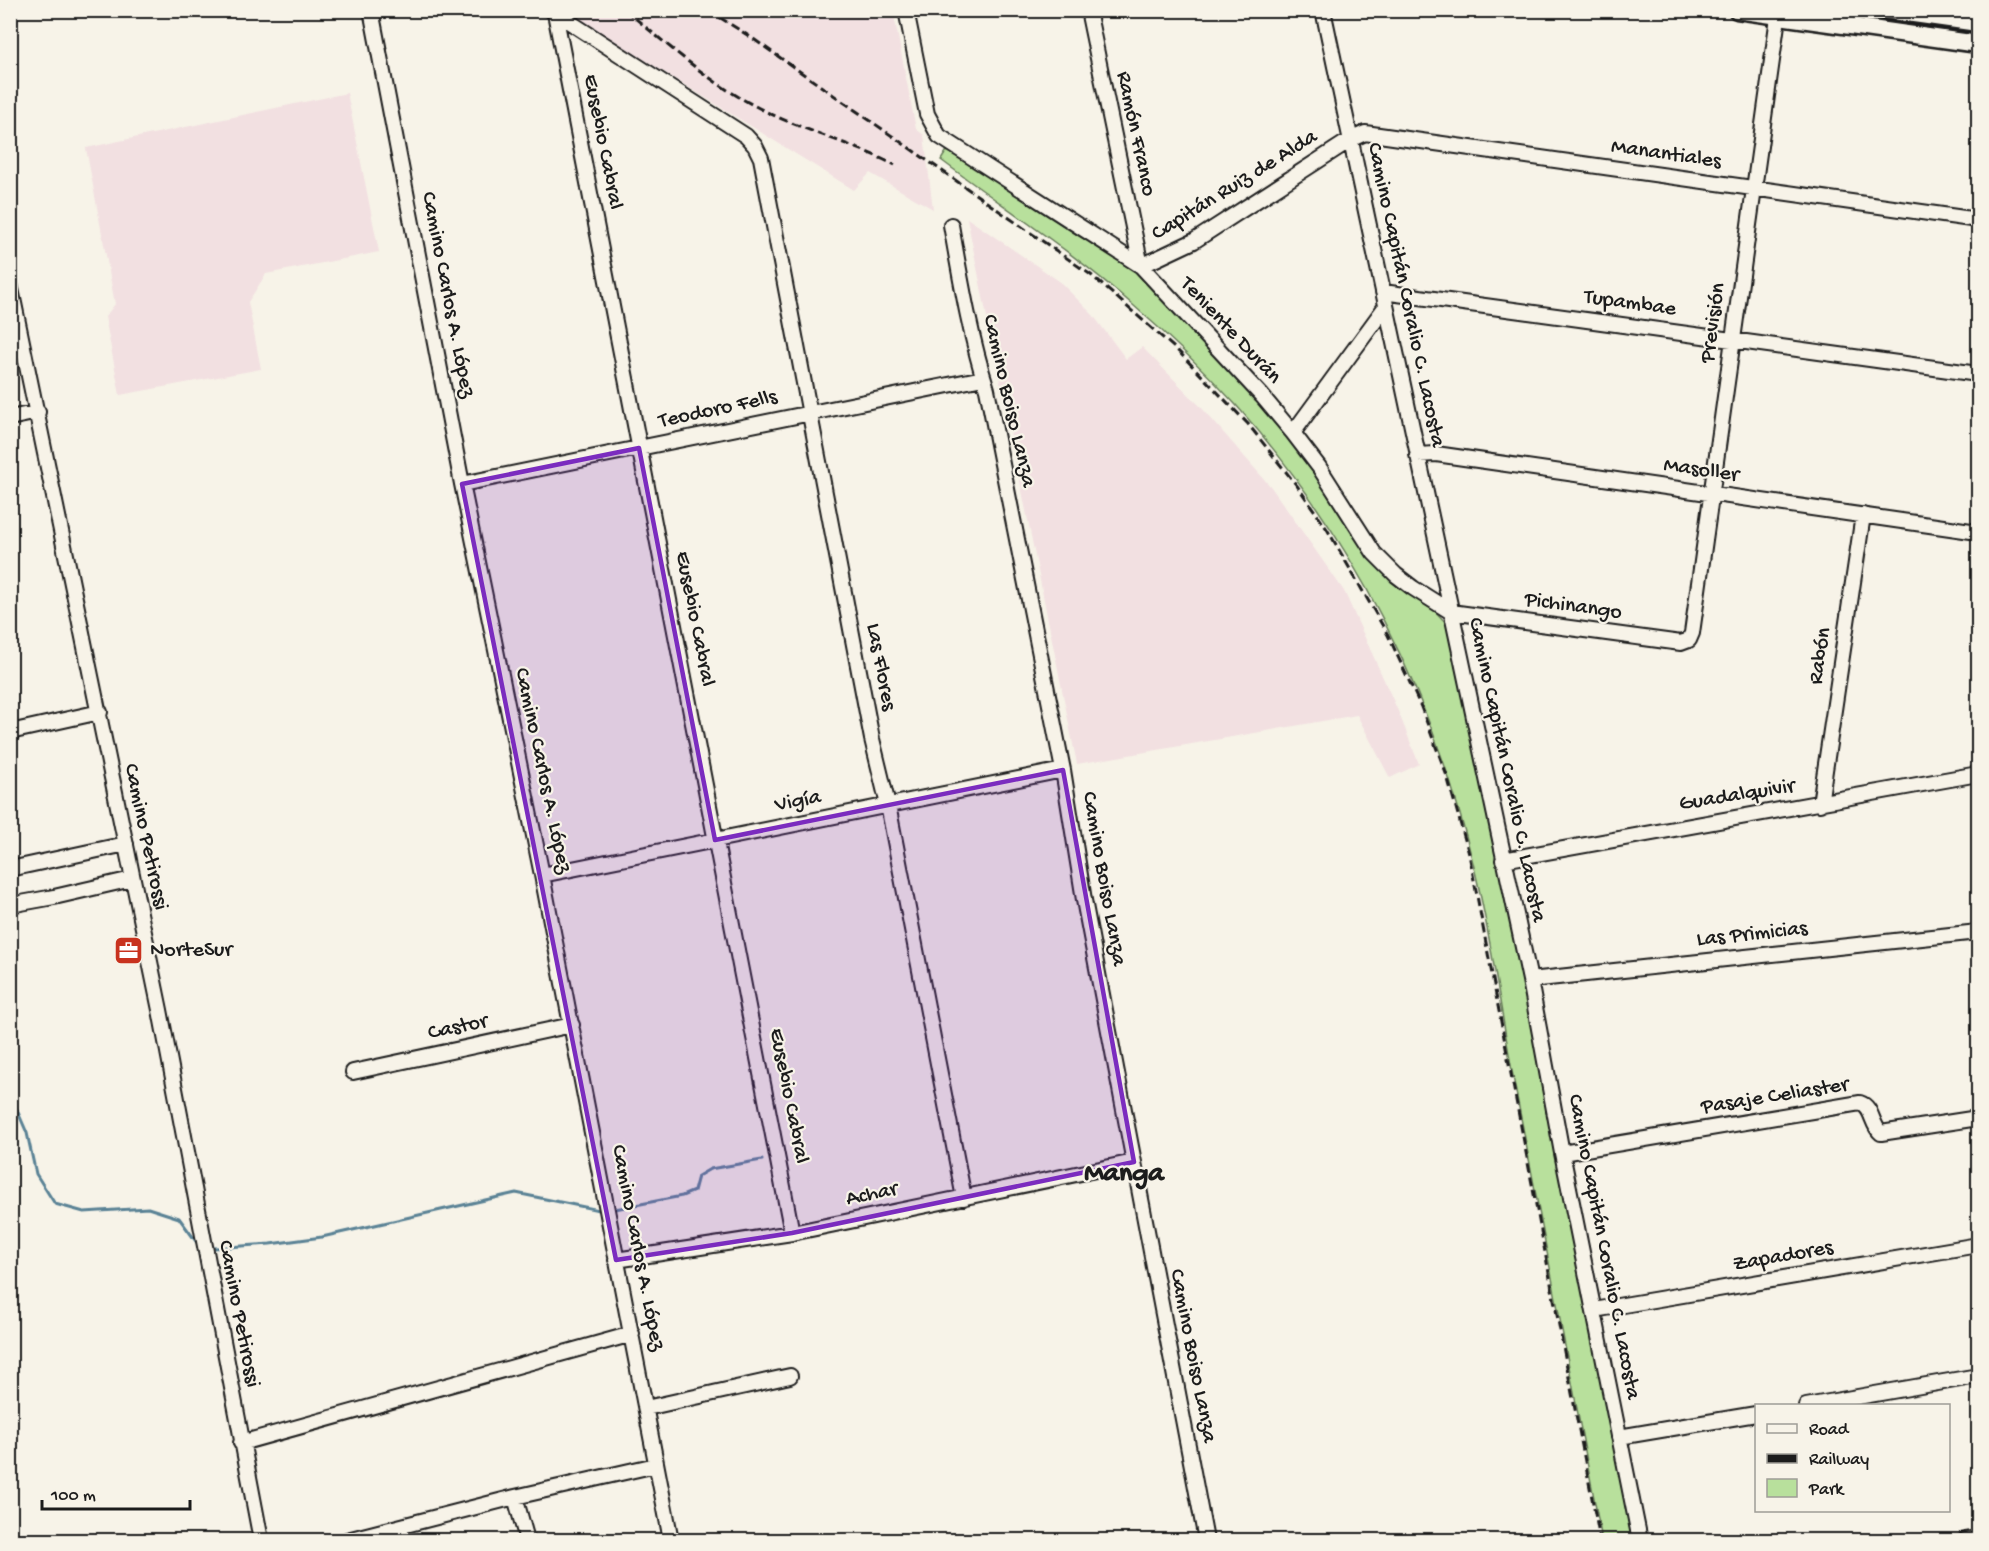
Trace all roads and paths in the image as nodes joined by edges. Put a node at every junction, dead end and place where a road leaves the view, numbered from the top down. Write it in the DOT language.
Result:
graph roads {
  1 [pos="371,10"];
  2 [pos="906,10"];
  3 [pos="1088,10"];
  4 [pos="1323,10"];
  5 [pos="1737,10"];
  6 [pos="1885,10"];
  7 [pos="553,12"];
  8 [pos="1779,13"];
  9 [pos="1978,23"];
  10 [pos="1978,44"];
  11 [pos="1350,140"];
  12 [pos="1754,189"];
  13 [pos="1978,220"];
  14 [pos="951,225"];
  15 [pos="1141,266"];
  16 [pos="10,284"];
  17 [pos="1384,299"];
  18 [pos="1733,339"];
  19 [pos="17,350"];
  20 [pos="1978,374"];
  21 [pos="983,378"];
  22 [pos="38,412"];
  23 [pos="809,412"];
  24 [pos="10,418"];
  25 [pos="1293,433"];
  26 [pos="639,448"];
  27 [pos="1417,455"];
  28 [pos="462,484"];
  29 [pos="1712,494"];
  30 [pos="1863,515"];
  31 [pos="1978,532"];
  32 [pos="1451,612"];
  33 [pos="1689,640"];
  34 [pos="100,712"];
  35 [pos="10,732"];
  36 [pos="1063,770"];
  37 [pos="1978,774"];
  38 [pos="1820,804"];
  39 [pos="888,805"];
  40 [pos="715,840"];
  41 [pos="126,844"];
  42 [pos="1503,860"];
  43 [pos="10,869"];
  44 [pos="542,875"];
  45 [pos="132,879"];
  46 [pos="10,905"];
  47 [pos="1978,932"];
  48 [pos="1530,980"];
  49 [pos="572,1025"];
  50 [pos="353,1072"];
  51 [pos="1978,1118"];
  52 [pos="1562,1153"];
  53 [pos="1134,1162"];
  54 [pos="964,1198"];
  55 [pos="792,1233"];
  56 [pos="1978,1245"];
  57 [pos="616,1260"];
  58 [pos="1594,1310"];
  59 [pos="632,1334"];
  60 [pos="790,1376"];
  61 [pos="1978,1376"];
  62 [pos="1817,1404"];
  63 [pos="646,1408"];
  64 [pos="1755,1414"];
  65 [pos="1620,1437"];
  66 [pos="241,1443"];
  67 [pos="656,1465"];
  68 [pos="515,1497"];
  69 [pos="375,1536"];
  70 [pos="1978,1538"];
  71 [pos="261,1540"];
  72 [pos="347,1540"];
  73 [pos="527,1540"];
  74 [pos="671,1540"];
  75 [pos="1206,1540"];
  76 [pos="1640,1540"];
  77 [pos="1965,1540"];
  1 -- 28 [label="street, Camino Carlos A. López"];
  2 -- 15 [label="street, Teniente Durán"];
  3 -- 15 [label="street, Ramón Franco"];
  4 -- 11 [label="street, Camino Capitán Coralio C. Lacosta"];
  5 -- 8 [label="main road"];
  6 -- 9 [label="main road"];
  7 -- 23 [label="street, Las Flores"];
  7 -- 26 [label="street, Eusebio Cabral"];
  8 -- 10 [label="main road"];
  8 -- 12 [label="street, Previsión"];
  11 -- 12 [label="street, Manantiales"];
  11 -- 15 [label="street, Capitán Ruiz de Alda"];
  11 -- 17 [label="street, Camino Capitán Coralio C. Lacosta"];
  12 -- 13 [label="street, Manantiales"];
  12 -- 18 [label="street, Previsión"];
  14 -- 21 [label="street, Camino Boiso Lanza"];
  15 -- 25 [label="street, Teniente Durán"];
  16 -- 19 [label="street, Camino Petirossi"];
  17 -- 18 [label="street, Tupambae"];
  17 -- 25 [label="street"];
  17 -- 27 [label="street, Camino Capitán Coralio C. Lacosta"];
  18 -- 20 [label="street, Tupambae"];
  18 -- 29 [label="street, Previsión"];
  19 -- 22 [label="street, Camino Petirossi"];
  21 -- 23 [label="street, Teodoro Fells"];
  21 -- 36 [label="street, Camino Boiso Lanza"];
  22 -- 24 [label="street"];
  22 -- 34 [label="street, Camino Petirossi"];
  23 -- 26 [label="street, Teodoro Fells"];
  23 -- 39 [label="street, Las Flores"];
  25 -- 32 [label="street, Teniente Durán"];
  26 -- 28 [label="street, Teodoro Fells"];
  26 -- 40 [label="street, Eusebio Cabral"];
  27 -- 29 [label="street, Masoller"];
  27 -- 32 [label="street, Camino Capitán Coralio C. Lacosta"];
  28 -- 44 [label="street, Camino Carlos A. López"];
  29 -- 30 [label="street, Masoller"];
  29 -- 33 [label="street, Previsión"];
  30 -- 31 [label="street, Masoller"];
  30 -- 38 [label="street, Rabón"];
  32 -- 33 [label="street, Pichinango"];
  32 -- 42 [label="street, Camino Capitán Coralio C. Lacosta"];
  34 -- 35 [label="street"];
  34 -- 41 [label="street, Camino Petirossi"];
  36 -- 39 [label="street, Vigía"];
  36 -- 53 [label="street, Camino Boiso Lanza"];
  37 -- 38 [label="street, Guadalquivir"];
  38 -- 42 [label="street, Guadalquivir"];
  39 -- 40 [label="street, Vigía"];
  39 -- 54 [label="street, Las Flores"];
  40 -- 44 [label="street, Vigía"];
  40 -- 55 [label="street, Eusebio Cabral"];
  41 -- 43 [label="street"];
  41 -- 45 [label="street, Camino Petirossi"];
  42 -- 48 [label="street, Camino Capitán Coralio C. Lacosta"];
  44 -- 49 [label="street, Camino Carlos A. López"];
  45 -- 46 [label="street"];
  45 -- 66 [label="street, Camino Petirossi"];
  47 -- 48 [label="street, Las Primicias"];
  48 -- 52 [label="street, Camino Capitán Coralio C. Lacosta"];
  49 -- 50 [label="street, Castor"];
  49 -- 57 [label="street, Camino Carlos A. López"];
  51 -- 52 [label="street, Pasaje Celiaster"];
  52 -- 58 [label="street, Camino Capitán Coralio C. Lacosta"];
  53 -- 54 [label="street, Achar"];
  53 -- 75 [label="street, Camino Boiso Lanza"];
  54 -- 55 [label="street, Achar"];
  55 -- 57 [label="street, Achar"];
  56 -- 58 [label="street, Zapadores"];
  57 -- 59 [label="street, Camino Carlos A. López"];
  58 -- 65 [label="street, Camino Capitán Coralio C. Lacosta"];
  59 -- 63 [label="street, Camino Carlos A. López"];
  59 -- 66 [label="street"];
  60 -- 63 [label="street"];
  61 -- 62 [label="street"];
  63 -- 67 [label="street, Camino Carlos A. López"];
  64 -- 65 [label="street"];
  65 -- 76 [label="street, Camino Capitán Coralio C. Lacosta"];
  66 -- 71 [label="street, Camino Petirossi"];
  67 -- 68 [label="street"];
  67 -- 74 [label="street, Camino Carlos A. López"];
  68 -- 69 [label="street"];
  68 -- 73 [label="street"];
  69 -- 72 [label="street"];
  70 -- 77 [label="street"];
}
